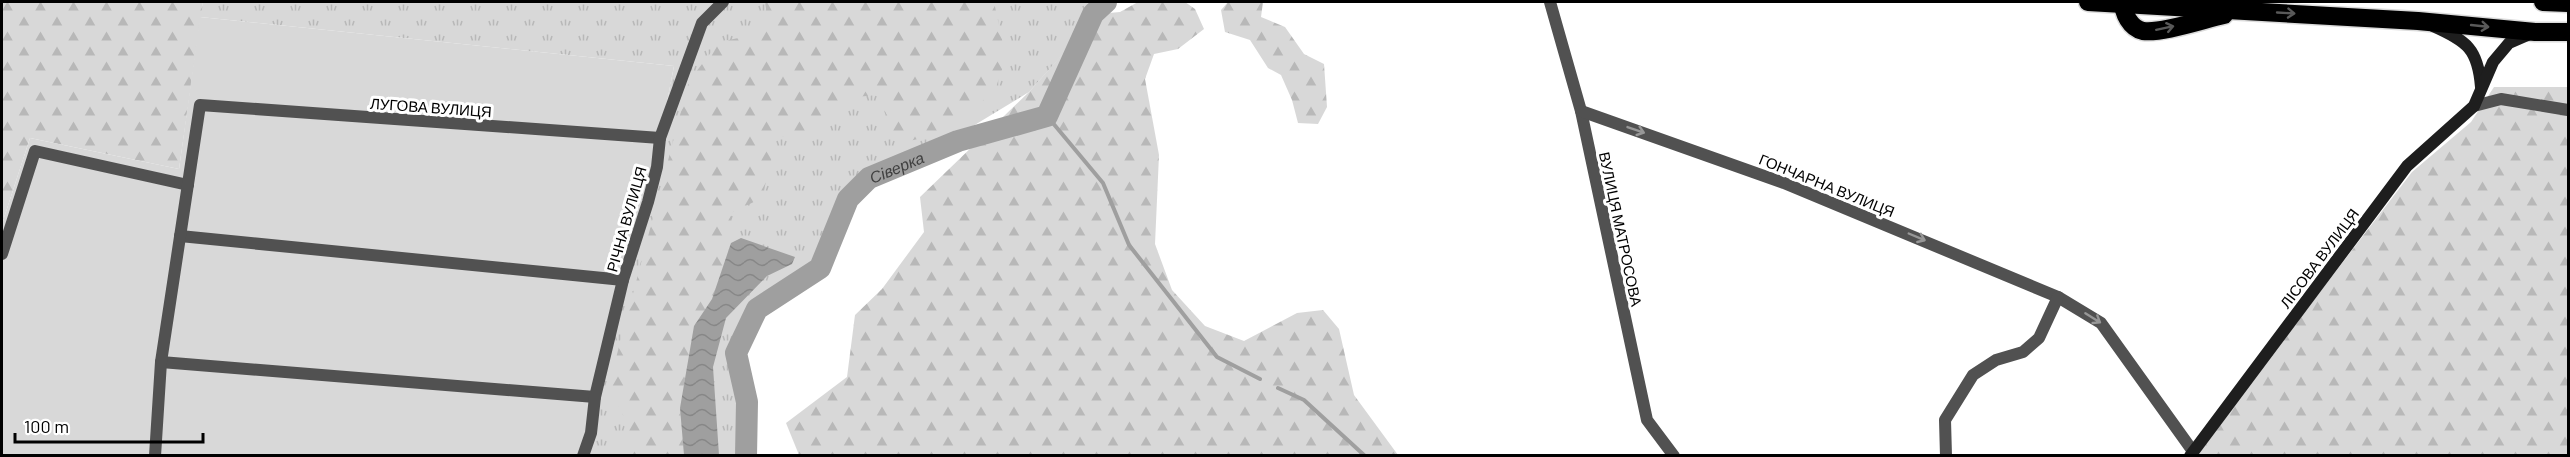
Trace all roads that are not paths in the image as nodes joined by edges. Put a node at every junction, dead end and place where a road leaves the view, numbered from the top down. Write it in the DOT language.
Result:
graph roads {
  1 [pos="723,2"];
  2 [pos="1550,2"];
  3 [pos="2088,2"];
  4 [pos="2543,2"];
  5 [pos="2123,3"];
  6 [pos="2568,3"];
  7 [pos="2247,10"];
  8 [pos="2418,21"];
  9 [pos="2535,32"];
  10 [pos="2568,32"];
  11 [pos="2481,88"];
  12 [pos="2474,105"];
  13 [pos="2568,110"];
  14 [pos="1581,111"];
  15 [pos="660,138"];
  16 [pos="188,185"];
  17 [pos="180,236"];
  18 [pos="2,254"];
  19 [pos="623,280"];
  20 [pos="2058,297"];
  21 [pos="161,362"];
  22 [pos="595,397"];
  23 [pos="2191,453"];
  24 [pos="155,456"];
  25 [pos="583,456"];
  26 [pos="1674,456"];
  27 [pos="1946,456"];
  1 -- 15 [label="street, РІЧНА ВУЛИЦЯ"];
  2 -- 14 [label="street, ВУЛИЦЯ МАТРОСОВА"];
  3 -- 5 [label="highway"];
  4 -- 6 [label="highway"];
  5 -- 7 [label="highway"];
  5 -- 7 [label="highway, one-way"];
  7 -- 8 [label="highway, one-way"];
  8 -- 9 [label="highway, one-way"];
  8 -- 11 [label="street"];
  9 -- 10 [label="highway"];
  9 -- 11 [label="street, ЛІСОВА ВУЛИЦЯ"];
  11 -- 12 [label="street, ЛІСОВА ВУЛИЦЯ"];
  12 -- 13 [label="street"];
  12 -- 23 [label="street, ЛІСОВА ВУЛИЦЯ"];
  14 -- 20 [label="street, ГОНЧАРНА ВУЛИЦЯ, one-way"];
  14 -- 26 [label="street, ВУЛИЦЯ МАТРОСОВА"];
  15 -- 16 [label="street, ЛУГОВА ВУЛИЦЯ"];
  15 -- 19 [label="street, РІЧНА ВУЛИЦЯ"];
  16 -- 17 [label="street"];
  16 -- 18 [label="street"];
  17 -- 19 [label="street"];
  17 -- 21 [label="street"];
  19 -- 22 [label="street, РІЧНА ВУЛИЦЯ"];
  20 -- 23 [label="street, ГОНЧАРНА ВУЛИЦЯ, one-way"];
  20 -- 27 [label="street"];
  21 -- 22 [label="street"];
  21 -- 24 [label="street"];
  22 -- 25 [label="street, РІЧНА ВУЛИЦЯ"];
}
